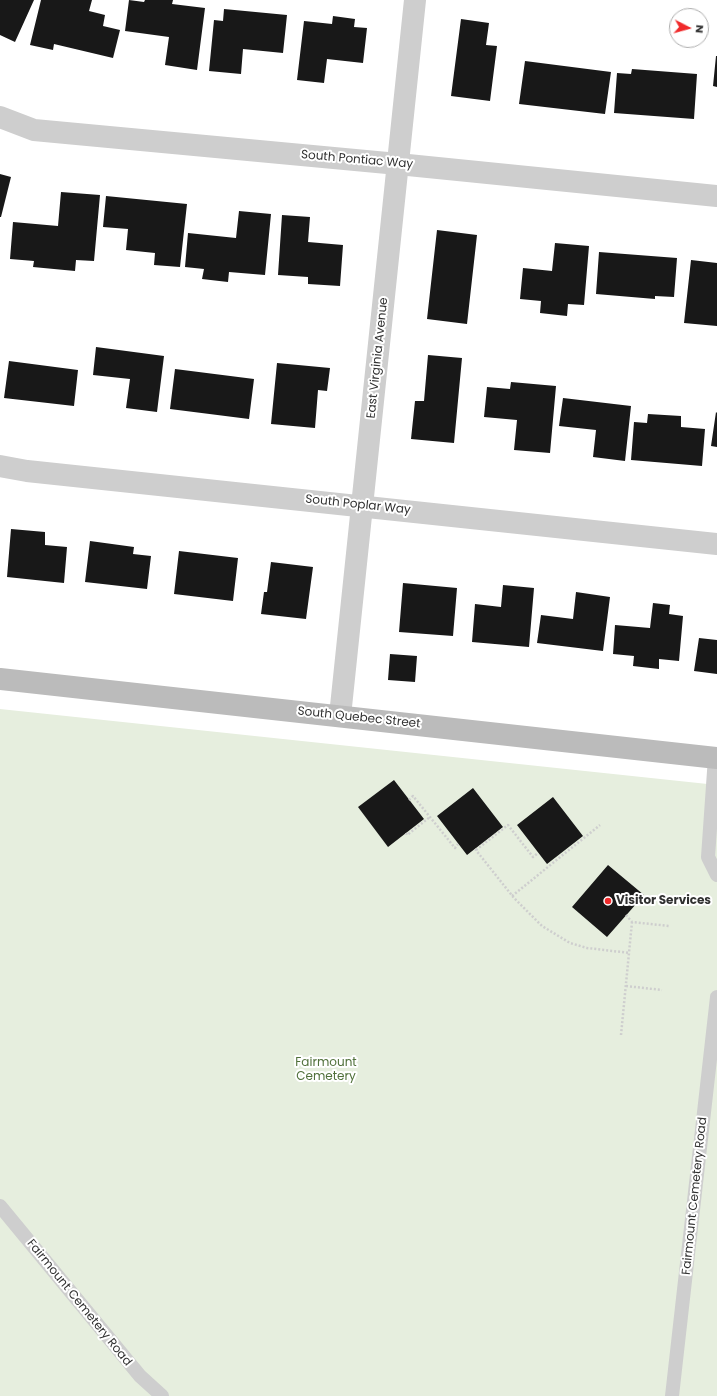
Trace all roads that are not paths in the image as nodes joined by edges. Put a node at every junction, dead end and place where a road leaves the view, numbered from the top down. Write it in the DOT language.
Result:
graph roads {
  1 [pos="415,0"];
  2 [pos="0,117"];
  3 [pos="398,164"];
  4 [pos="717,196"];
  5 [pos="0,466"];
  6 [pos="362,506"];
  7 [pos="717,544"];
  8 [pos="0,679"];
  9 [pos="340,716"];
  10 [pos="716,758"];
  11 [pos="717,875"];
  12 [pos="717,996"];
  13 [pos="0,1206"];
  14 [pos="162,1396"];
  15 [pos="672,1396"];
  1 -- 3 [label="street, East Virginia Avenue"];
  2 -- 3 [label="street, South Pontiac Way"];
  3 -- 4 [label="street, South Pontiac Way"];
  3 -- 6 [label="street, East Virginia Avenue"];
  5 -- 6 [label="street, South Poplar Way"];
  6 -- 7 [label="street, South Poplar Way"];
  6 -- 9 [label="street, East Virginia Avenue"];
  8 -- 9 [label="main road, South Quebec Street"];
  9 -- 10 [label="main road, South Quebec Street"];
  10 -- 11 [label="lane"];
  12 -- 15 [label="lane, Fairmount Cemetery Road"];
  13 -- 14 [label="lane, Fairmount Cemetery Road"];
}
